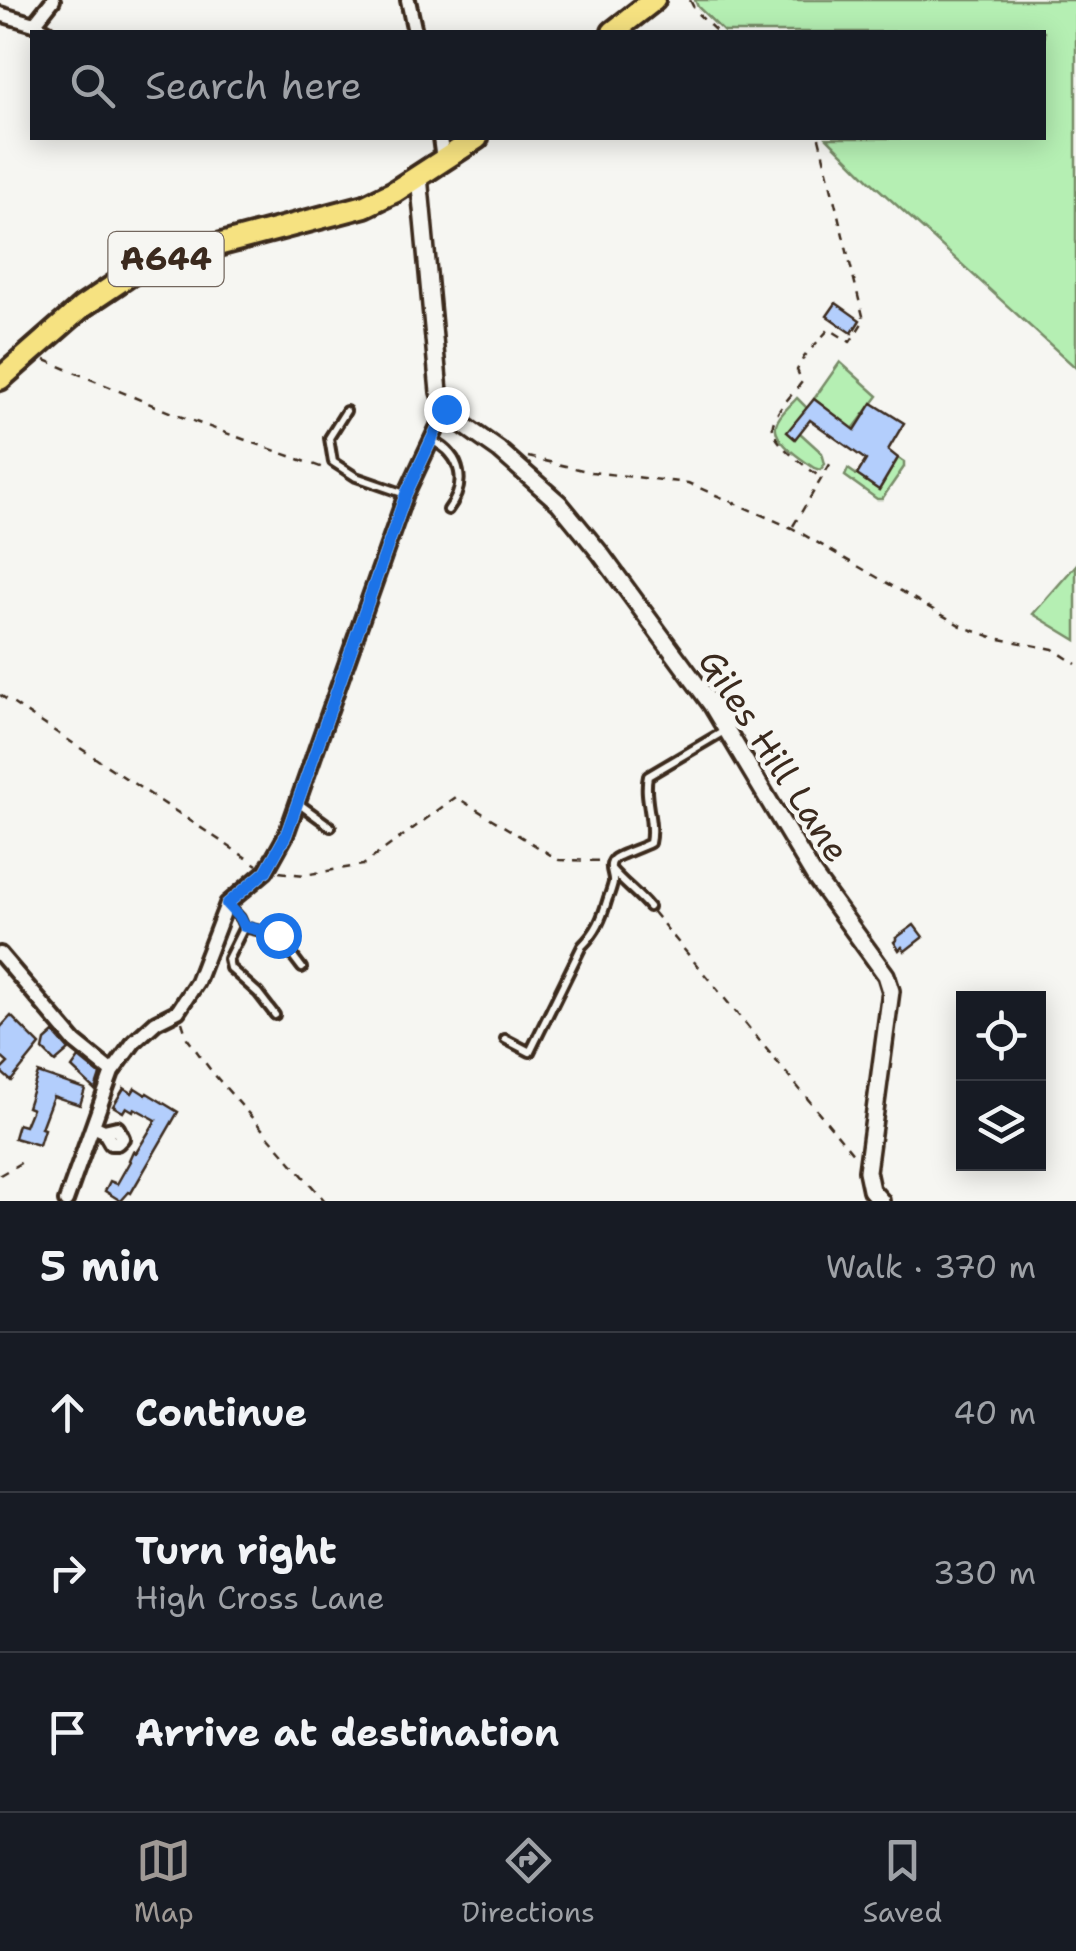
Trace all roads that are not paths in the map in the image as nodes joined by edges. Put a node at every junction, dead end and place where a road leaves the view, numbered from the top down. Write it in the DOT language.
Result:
graph roads {
  1 [pos="53,0"];
  2 [pos="408,0"];
  3 [pos="654,0"];
  4 [pos="0,14"];
  5 [pos="34,24"];
  6 [pos="44,30"];
  7 [pos="414,30"];
  8 [pos="616,30"];
  9 [pos="440,140"];
  10 [pos="474,140"];
  11 [pos="443,160"];
  12 [pos="418,176"];
  13 [pos="0,379"];
  14 [pos="446,409"];
  15 [pos="346,411"];
  16 [pos="432,441"];
  17 [pos="406,494"];
  18 [pos="448,510"];
  19 [pos="728,729"];
  20 [pos="297,803"];
  21 [pos="331,827"];
  22 [pos="611,864"];
  23 [pos="227,904"];
  24 [pos="649,907"];
  25 [pos="244,926"];
  26 [pos="0,954"];
  27 [pos="302,968"];
  28 [pos="274,1016"];
  29 [pos="505,1040"];
  30 [pos="112,1072"];
  31 [pos="66,1201"];
  32 [pos="881,1201"];
  1 -- 5 [label="street"];
  2 -- 7 [label="street"];
  3 -- 8 [label="main road"];
  4 -- 5 [label="street"];
  5 -- 6 [label="street"];
  9 -- 11 [label="street"];
  10 -- 11 [label="main road, A644"];
  11 -- 12 [label="main road, A644"];
  12 -- 13 [label="main road, A644"];
  12 -- 14 [label="street"];
  14 -- 16 [label="street"];
  14 -- 19 [label="street, Giles Hill Lane"];
  15 -- 17 [label="lane"];
  16 -- 17 [label="street"];
  16 -- 18 [label="lane"];
  17 -- 20 [label="street"];
  19 -- 22 [label="lane"];
  19 -- 32 [label="street, Giles Hill Lane"];
  20 -- 21 [label="lane"];
  20 -- 23 [label="street"];
  22 -- 24 [label="lane"];
  22 -- 29 [label="lane"];
  23 -- 25 [label="lane"];
  23 -- 30 [label="street"];
  25 -- 27 [label="lane"];
  25 -- 28 [label="lane"];
  26 -- 30 [label="street"];
  30 -- 31 [label="street"];
}
